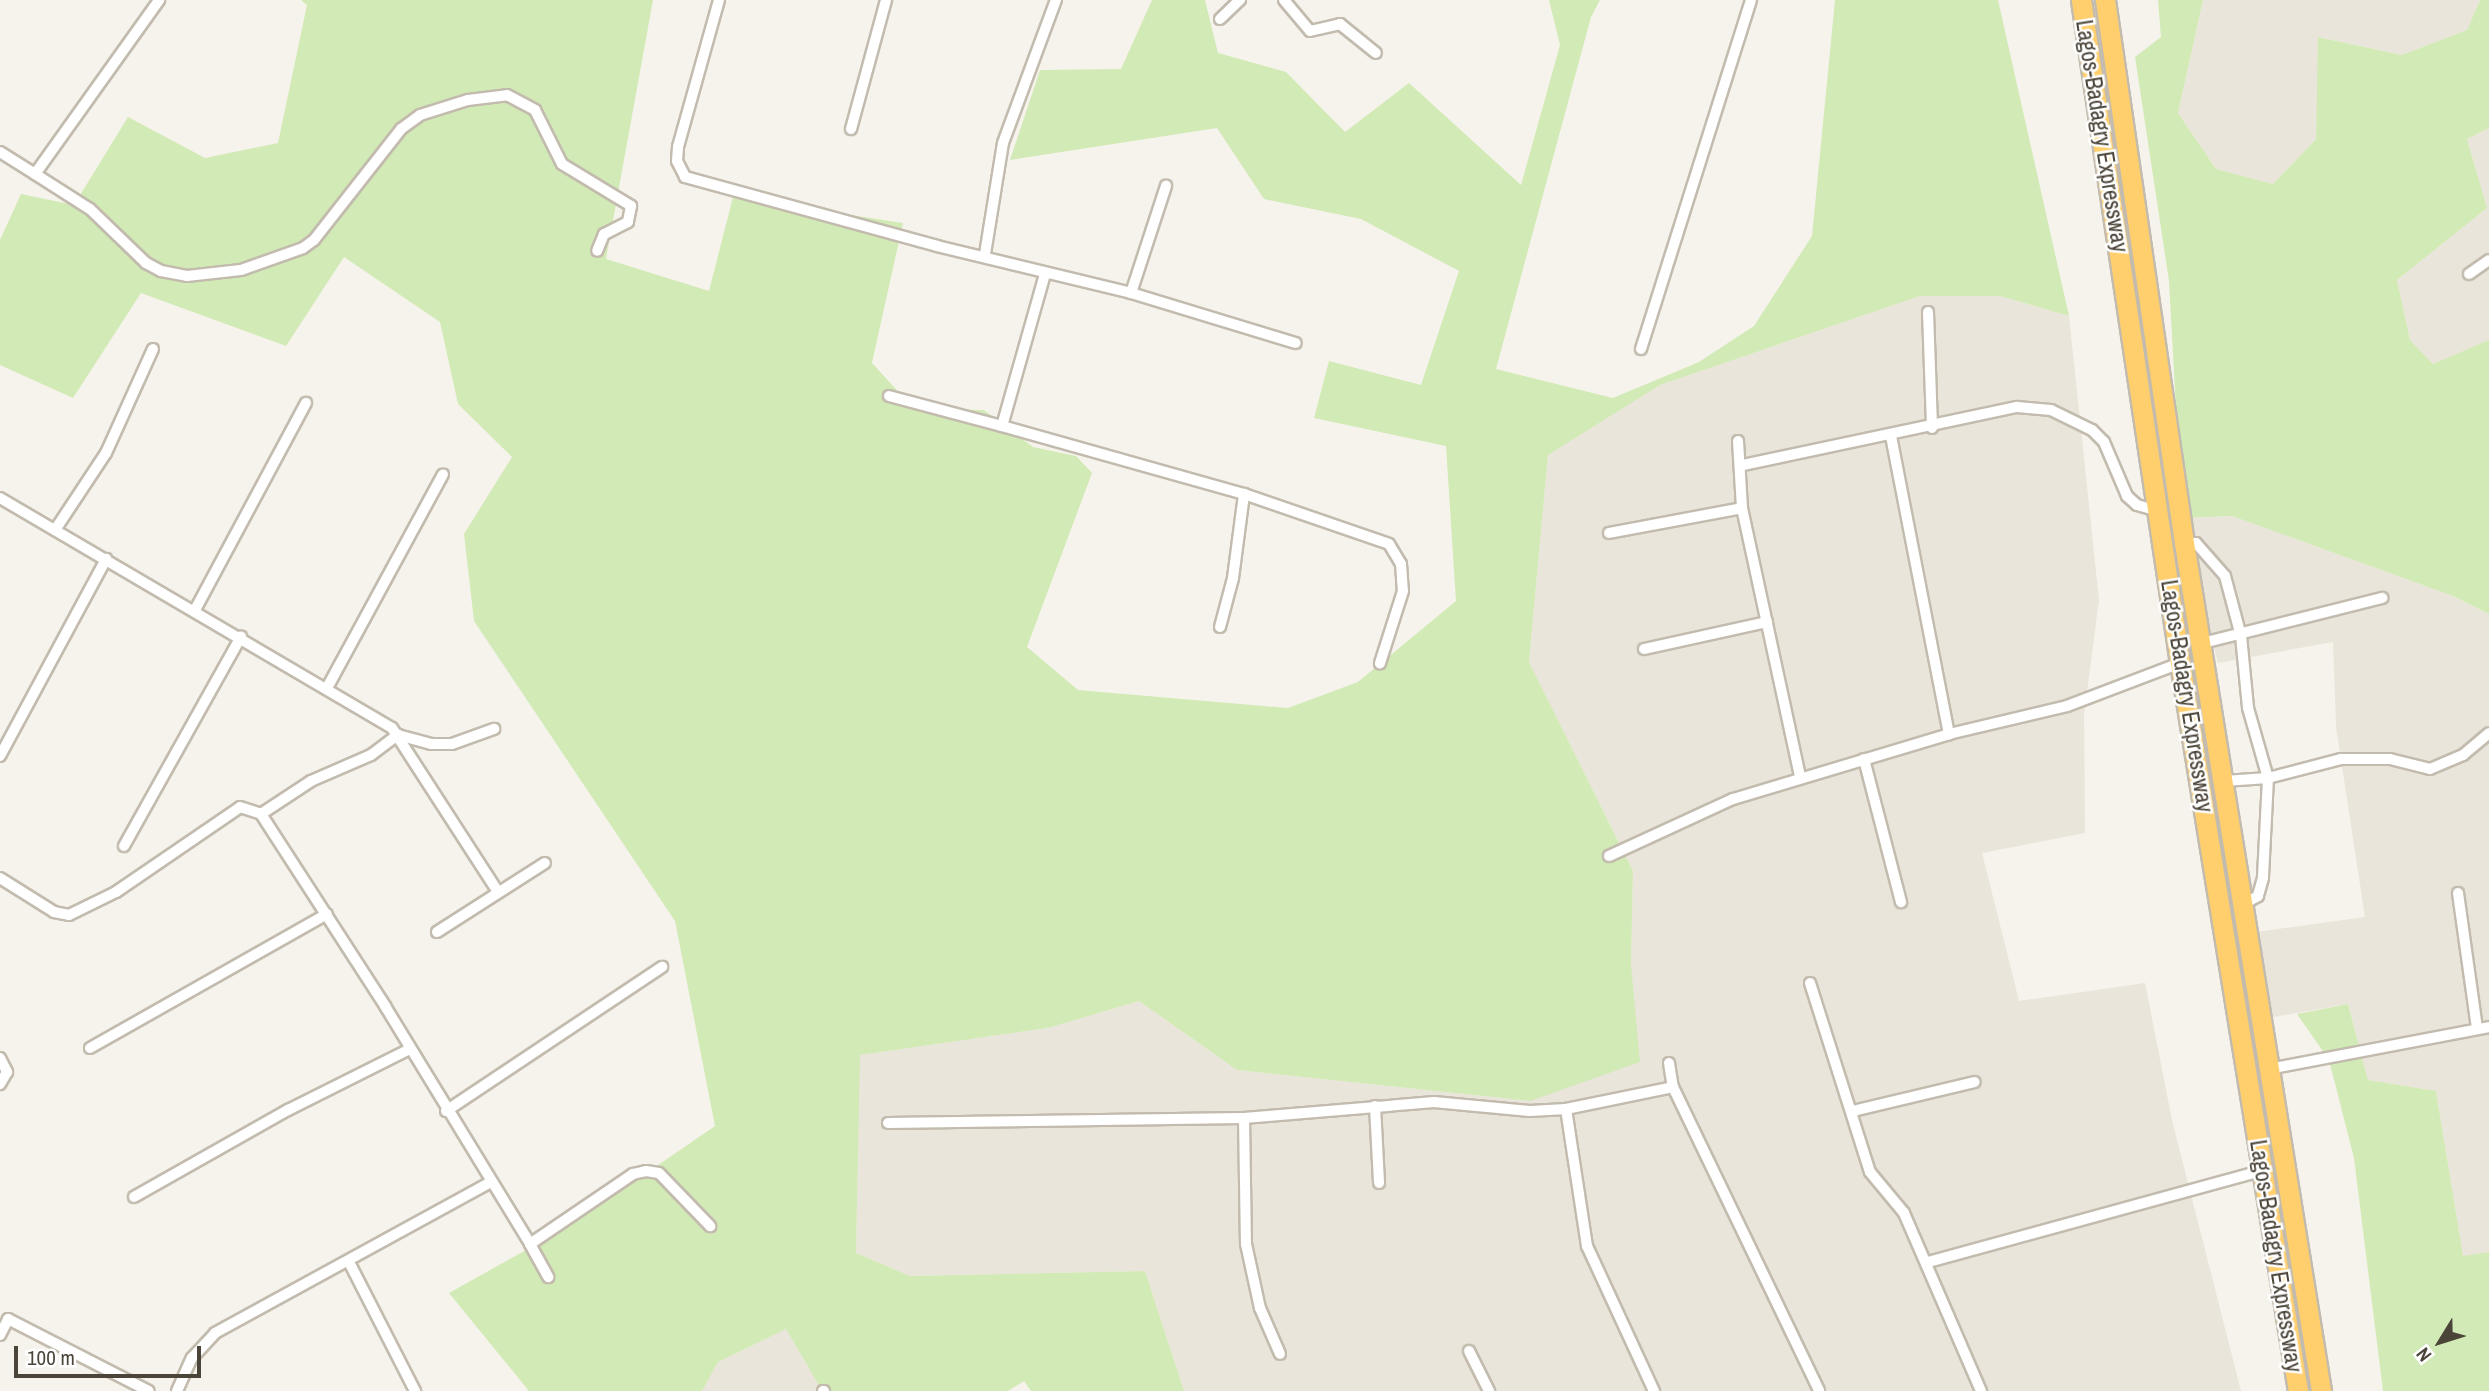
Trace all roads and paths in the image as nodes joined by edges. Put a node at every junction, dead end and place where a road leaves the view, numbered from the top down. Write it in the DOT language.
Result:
graph roads {
  1 [pos="159,0"];
  2 [pos="719,0"];
  3 [pos="886,0"];
  4 [pos="1056,0"];
  5 [pos="1240,0"];
  6 [pos="1284,0"];
  7 [pos="1751,0"];
  8 [pos="2081,0"];
  9 [pos="2105,0"];
  10 [pos="1220,19"];
  11 [pos="1376,53"];
  12 [pos="851,129"];
  13 [pos="0,152"];
  14 [pos="35,174"];
  15 [pos="1166,186"];
  16 [pos="597,251"];
  17 [pos="985,254"];
  18 [pos="2489,260"];
  19 [pos="1045,274"];
  20 [pos="2469,274"];
  21 [pos="1131,293"];
  22 [pos="1927,313"];
  23 [pos="1296,343"];
  24 [pos="153,349"];
  25 [pos="1641,349"];
  26 [pos="889,397"];
  27 [pos="306,403"];
  28 [pos="1002,426"];
  29 [pos="1931,428"];
  30 [pos="1891,436"];
  31 [pos="1738,441"];
  32 [pos="1743,465"];
  33 [pos="443,474"];
  34 [pos="1244,494"];
  35 [pos="0,498"];
  36 [pos="1742,508"];
  37 [pos="2158,510"];
  38 [pos="55,530"];
  39 [pos="1609,533"];
  40 [pos="2185,543"];
  41 [pos="106,559"];
  42 [pos="2382,598"];
  43 [pos="195,610"];
  44 [pos="1767,622"];
  45 [pos="1220,626"];
  46 [pos="241,636"];
  47 [pos="2241,636"];
  48 [pos="2203,643"];
  49 [pos="1644,649"];
  50 [pos="1380,663"];
  51 [pos="2180,663"];
  52 [pos="327,688"];
  53 [pos="494,729"];
  54 [pos="2489,733"];
  55 [pos="1950,734"];
  56 [pos="398,735"];
  57 [pos="0,757"];
  58 [pos="1864,759"];
  59 [pos="1800,777"];
  60 [pos="2268,778"];
  61 [pos="2224,781"];
  62 [pos="261,814"];
  63 [pos="124,846"];
  64 [pos="1609,856"];
  65 [pos="545,863"];
  66 [pos="0,878"];
  67 [pos="498,892"];
  68 [pos="2458,893"];
  69 [pos="1900,902"];
  70 [pos="2244,904"];
  71 [pos="327,914"];
  72 [pos="438,932"];
  73 [pos="662,967"];
  74 [pos="1810,982"];
  75 [pos="2483,1028"];
  76 [pos="90,1048"];
  77 [pos="410,1049"];
  78 [pos="0,1058"];
  79 [pos="1669,1063"];
  80 [pos="2269,1069"];
  81 [pos="1975,1082"];
  82 [pos="0,1084"];
  83 [pos="1673,1087"];
  84 [pos="1375,1106"];
  85 [pos="1566,1109"];
  86 [pos="446,1111"];
  87 [pos="1853,1111"];
  88 [pos="1244,1118"];
  89 [pos="888,1122"];
  90 [pos="2261,1171"];
  91 [pos="491,1182"];
  92 [pos="1379,1183"];
  93 [pos="134,1197"];
  94 [pos="710,1226"];
  95 [pos="530,1244"];
  96 [pos="349,1262"];
  97 [pos="1928,1262"];
  98 [pos="548,1278"];
  99 [pos="4,1317"];
  100 [pos="0,1335"];
  101 [pos="1469,1351"];
  102 [pos="1280,1354"];
  103 [pos="149,1391"];
  104 [pos="177,1391"];
  105 [pos="415,1391"];
  106 [pos="1489,1391"];
  107 [pos="1654,1391"];
  108 [pos="1819,1391"];
  109 [pos="1981,1391"];
  110 [pos="2298,1391"];
  111 [pos="2320,1391"];
  1 -- 14 [label="street"];
  2 -- 17 [label="street"];
  3 -- 12 [label="street"];
  4 -- 17 [label="street"];
  5 -- 10 [label="street"];
  6 -- 11 [label="street"];
  7 -- 25 [label="street"];
  8 -- 37 [label="highway, Lagos-Badagry Expressway"];
  9 -- 40 [label="highway, Lagos-Badagry Expressway"];
  13 -- 14 [label="street"];
  14 -- 16 [label="street"];
  15 -- 21 [label="street"];
  17 -- 19 [label="street"];
  18 -- 20 [label="street"];
  19 -- 21 [label="street"];
  19 -- 28 [label="street"];
  21 -- 23 [label="street"];
  22 -- 29 [label="street"];
  24 -- 38 [label="street"];
  26 -- 28 [label="street"];
  27 -- 43 [label="street"];
  28 -- 34 [label="street"];
  29 -- 30 [label="street"];
  29 -- 37 [label="street"];
  30 -- 32 [label="street"];
  30 -- 55 [label="street"];
  31 -- 32 [label="street"];
  32 -- 36 [label="street"];
  33 -- 52 [label="street"];
  34 -- 45 [label="street"];
  34 -- 50 [label="street"];
  35 -- 38 [label="street"];
  36 -- 39 [label="street"];
  36 -- 44 [label="street"];
  37 -- 51 [label="highway, Lagos-Badagry Expressway"];
  38 -- 41 [label="street"];
  40 -- 47 [label="street"];
  40 -- 48 [label="highway, Lagos-Badagry Expressway"];
  41 -- 43 [label="street"];
  41 -- 57 [label="street"];
  42 -- 47 [label="street"];
  43 -- 46 [label="street"];
  44 -- 49 [label="street"];
  44 -- 59 [label="street"];
  46 -- 52 [label="street"];
  46 -- 63 [label="street"];
  47 -- 48 [label="street"];
  47 -- 60 [label="street"];
  48 -- 61 [label="highway, Lagos-Badagry Expressway"];
  51 -- 55 [label="street"];
  51 -- 90 [label="highway, Lagos-Badagry Expressway"];
  52 -- 56 [label="street"];
  53 -- 56 [label="street"];
  54 -- 60 [label="street"];
  55 -- 58 [label="street"];
  56 -- 62 [label="street"];
  56 -- 67 [label="street"];
  58 -- 59 [label="street"];
  58 -- 69 [label="street"];
  59 -- 64 [label="street"];
  60 -- 61 [label="street"];
  60 -- 70 [label="street"];
  61 -- 70 [label="highway, Lagos-Badagry Expressway"];
  62 -- 66 [label="street"];
  62 -- 71 [label="street"];
  65 -- 67 [label="street"];
  67 -- 72 [label="street"];
  68 -- 75 [label="street"];
  70 -- 80 [label="highway, Lagos-Badagry Expressway"];
  71 -- 76 [label="street"];
  71 -- 77 [label="street"];
  73 -- 86 [label="street"];
  74 -- 87 [label="street"];
  75 -- 80 [label="street"];
  77 -- 86 [label="street"];
  77 -- 93 [label="street"];
  78 -- 82 [label="street"];
  79 -- 83 [label="street"];
  80 -- 111 [label="highway, Lagos-Badagry Expressway"];
  81 -- 87 [label="street"];
  83 -- 85 [label="street"];
  83 -- 108 [label="street"];
  84 -- 85 [label="street"];
  84 -- 88 [label="street"];
  84 -- 92 [label="street"];
  85 -- 107 [label="street"];
  86 -- 91 [label="street"];
  87 -- 97 [label="street"];
  88 -- 89 [label="street"];
  88 -- 102 [label="street"];
  90 -- 97 [label="street"];
  90 -- 110 [label="highway, Lagos-Badagry Expressway"];
  91 -- 95 [label="street"];
  91 -- 96 [label="street"];
  94 -- 95 [label="street"];
  95 -- 98 [label="street"];
  96 -- 104 [label="street"];
  96 -- 105 [label="street"];
  97 -- 109 [label="street"];
  99 -- 100 [label="street"];
  99 -- 103 [label="street"];
  101 -- 106 [label="street"];
}
